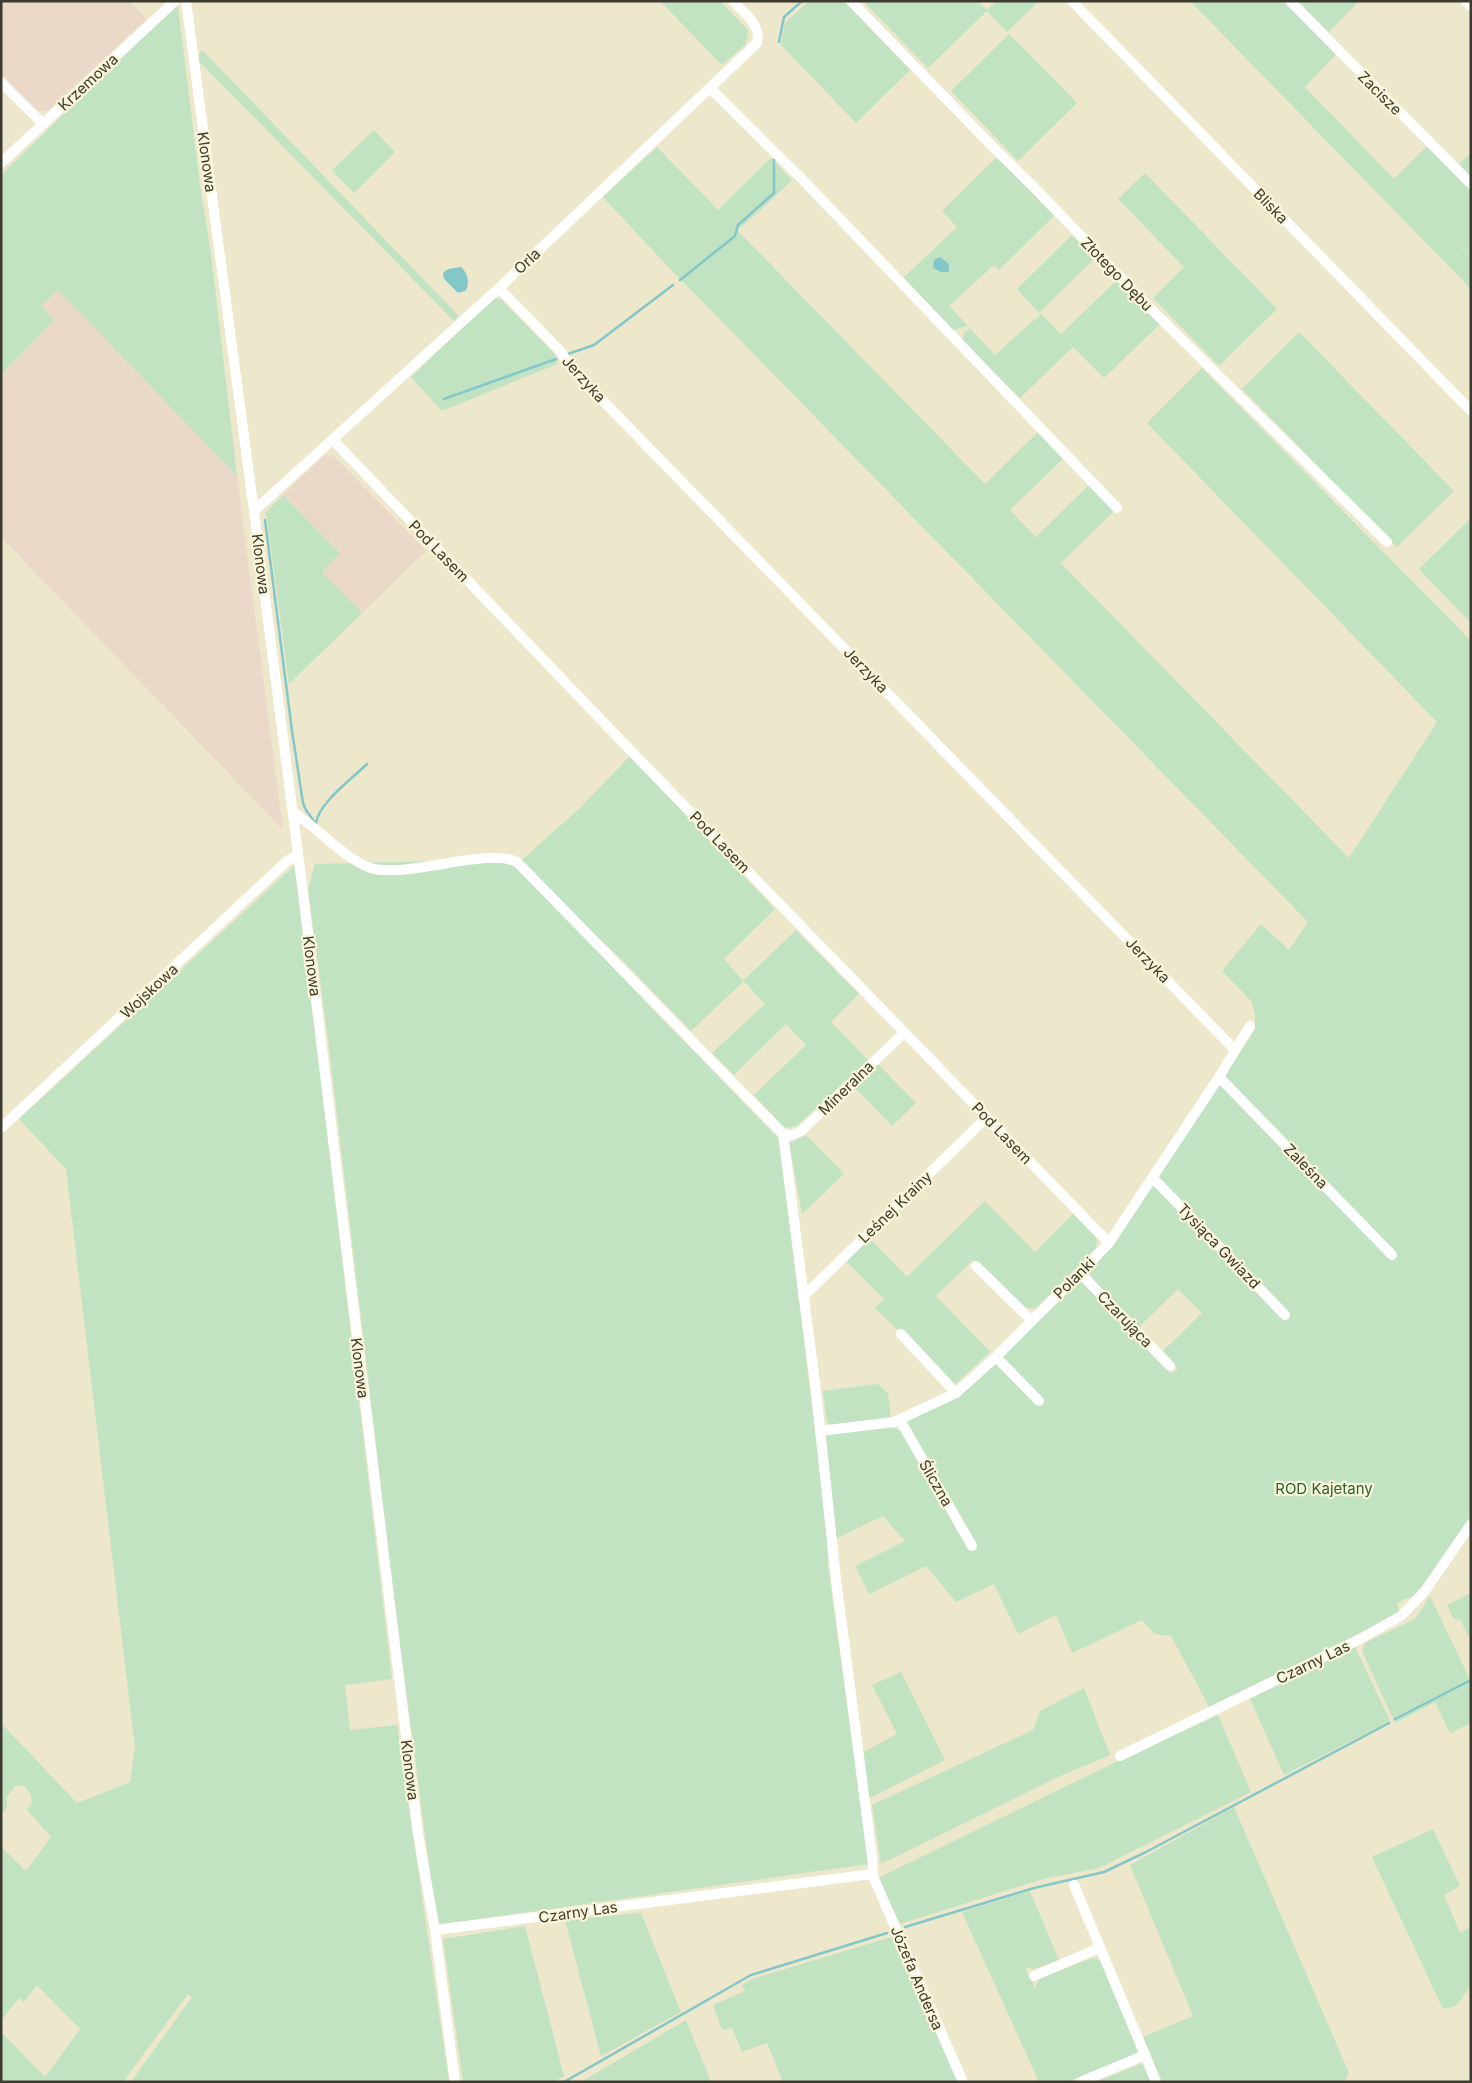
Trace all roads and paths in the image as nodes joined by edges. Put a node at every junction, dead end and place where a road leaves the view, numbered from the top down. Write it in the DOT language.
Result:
graph roads {
  1 [pos="175,1"];
  2 [pos="186,1"];
  3 [pos="733,1"];
  4 [pos="851,1"];
  5 [pos="1072,1"];
  6 [pos="1290,1"];
  7 [pos="1467,1"];
  8 [pos="1471,5"];
  9 [pos="1,82"];
  10 [pos="710,88"];
  11 [pos="43,124"];
  12 [pos="1,163"];
  13 [pos="1471,184"];
  14 [pos="499,288"];
  15 [pos="1471,411"];
  16 [pos="333,440"];
  17 [pos="1117,508"];
  18 [pos="254,511"];
  19 [pos="1387,542"];
  20 [pos="293,812"];
  21 [pos="298,855"];
  22 [pos="1250,1026"];
  23 [pos="904,1033"];
  24 [pos="1235,1050"];
  25 [pos="1219,1077"];
  26 [pos="987,1117"];
  27 [pos="1,1128"];
  28 [pos="783,1134"];
  29 [pos="1153,1178"];
  30 [pos="1109,1243"];
  31 [pos="1392,1255"];
  32 [pos="976,1266"];
  33 [pos="1080,1273"];
  34 [pos="803,1297"];
  35 [pos="1285,1315"];
  36 [pos="1031,1320"];
  37 [pos="901,1334"];
  38 [pos="996,1357"];
  39 [pos="1170,1366"];
  40 [pos="956,1393"];
  41 [pos="1039,1401"];
  42 [pos="900,1420"];
  43 [pos="820,1430"];
  44 [pos="1471,1524"];
  45 [pos="972,1546"];
  46 [pos="1120,1756"];
  47 [pos="872,1874"];
  48 [pos="1074,1885"];
  49 [pos="435,1930"];
  50 [pos="1099,1948"];
  51 [pos="1034,1976"];
  52 [pos="1145,2055"];
  53 [pos="455,2082"];
  54 [pos="963,2082"];
  55 [pos="1080,2082"];
  56 [pos="1156,2082"];
  1 -- 11 [label="street, Krzemowa"];
  2 -- 18 [label="street, Klonowa"];
  3 -- 10 [label="street, Orla"];
  4 -- 19 [label="street, Złotego Dębu"];
  5 -- 15 [label="street, Bliska"];
  6 -- 13 [label="street, Zacisze"];
  7 -- 8 [label="street"];
  9 -- 11 [label="street"];
  10 -- 14 [label="street, Orla"];
  10 -- 17 [label="street"];
  11 -- 12 [label="street, Krzemowa"];
  14 -- 16 [label="street, Orla"];
  14 -- 24 [label="street, Jerzyka"];
  16 -- 18 [label="street, Orla"];
  16 -- 23 [label="street, Pod Lasem"];
  18 -- 20 [label="street, Klonowa"];
  20 -- 21 [label="street, Klonowa"];
  20 -- 28 [label="street"];
  21 -- 27 [label="street, Wojskowa"];
  21 -- 49 [label="street, Klonowa"];
  22 -- 24 [label="street, Polanki"];
  23 -- 26 [label="street, Pod Lasem"];
  23 -- 28 [label="street, Mineralna"];
  24 -- 25 [label="street, Polanki"];
  25 -- 29 [label="street, Polanki"];
  25 -- 31 [label="street, Zaleśna"];
  26 -- 30 [label="street, Pod Lasem"];
  26 -- 34 [label="street, Leśnej Krainy"];
  28 -- 34 [label="street"];
  29 -- 30 [label="street, Polanki"];
  29 -- 35 [label="street, Tysiąca Gwiazd"];
  30 -- 33 [label="street, Polanki"];
  32 -- 36 [label="street"];
  33 -- 36 [label="street, Polanki"];
  33 -- 39 [label="street, Czarująca"];
  34 -- 43 [label="street"];
  36 -- 38 [label="street, Polanki"];
  37 -- 40 [label="street"];
  38 -- 40 [label="street, Polanki"];
  38 -- 41 [label="street"];
  40 -- 42 [label="street, Polanki"];
  42 -- 43 [label="street, Polanki"];
  42 -- 45 [label="street, Śliczna"];
  43 -- 47 [label="street"];
  44 -- 46 [label="street, Czarny Las"];
  47 -- 49 [label="street, Czarny Las"];
  47 -- 54 [label="street, Józefa Andersa"];
  48 -- 50 [label="street"];
  49 -- 53 [label="street"];
  50 -- 51 [label="street"];
  50 -- 52 [label="street"];
  52 -- 55 [label="street"];
  52 -- 56 [label="street"];
}
